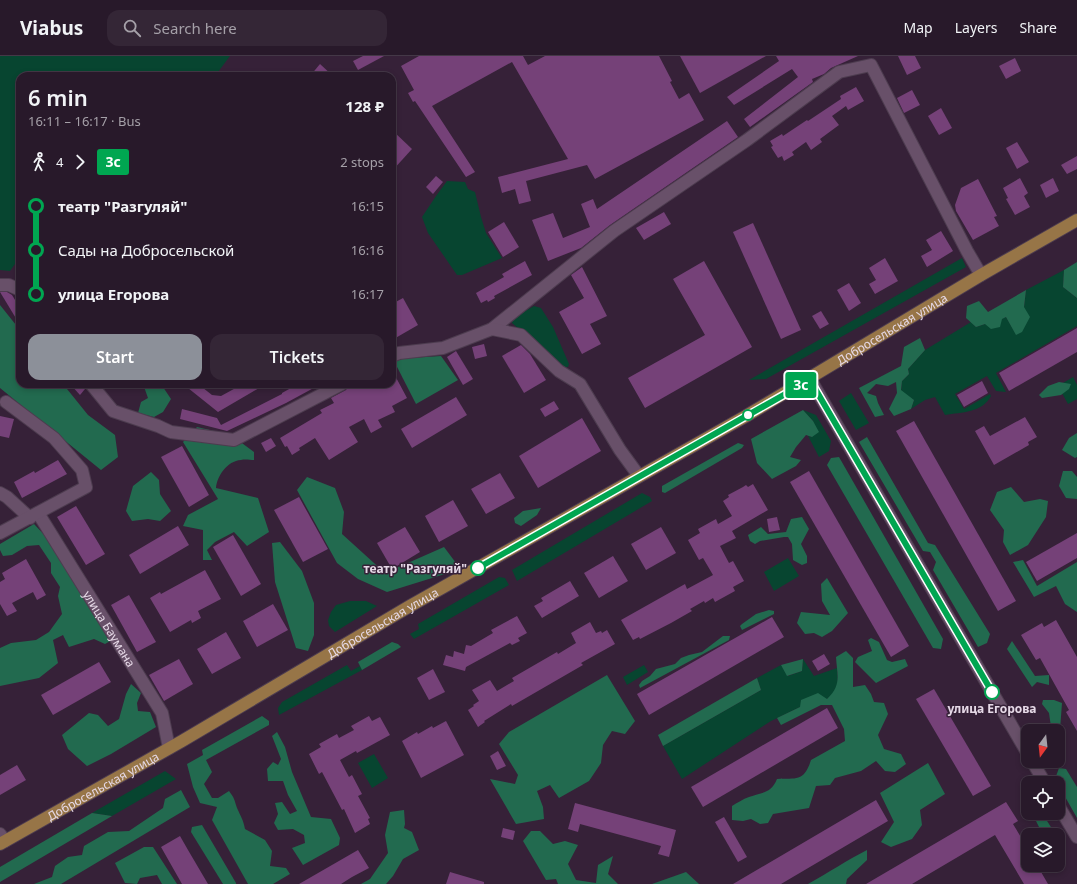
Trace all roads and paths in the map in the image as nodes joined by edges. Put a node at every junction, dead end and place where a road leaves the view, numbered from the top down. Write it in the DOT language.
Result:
graph roads {
  1 [pos="1077,220"];
  2 [pos="981,275"];
  3 [pos="0,285"];
  4 [pos="16,288"];
  5 [pos="492,329"];
  6 [pos="396,354"];
  7 [pos="810,380"];
  8 [pos="94,388"];
  9 [pos="334,388"];
  10 [pos="6,402"];
  11 [pos="639,476"];
  12 [pos="0,493"];
  13 [pos="34,516"];
  14 [pos="0,533"];
  15 [pos="1021,742"];
  16 [pos="169,748"];
  17 [pos="1065,817"];
  18 [pos="1077,837"];
  19 [pos="2,840"];
  1 -- 2 [label="main road, Добросельская улица"];
  2 -- 5 [label="street"];
  2 -- 7 [label="main road, Добросельская улица"];
  3 -- 4 [label="street"];
  5 -- 6 [label="street"];
  5 -- 11 [label="street"];
  7 -- 11 [label="main road, Добросельская улица"];
  7 -- 15 [label="street"];
  8 -- 9 [label="street"];
  10 -- 13 [label="street"];
  11 -- 16 [label="main road, Добросельская улица"];
  12 -- 13 [label="street, улица Баумана"];
  13 -- 14 [label="street"];
  13 -- 16 [label="street, улица Баумана"];
  16 -- 19 [label="main road, Добросельская улица"];
  17 -- 18 [label="street"];
}
